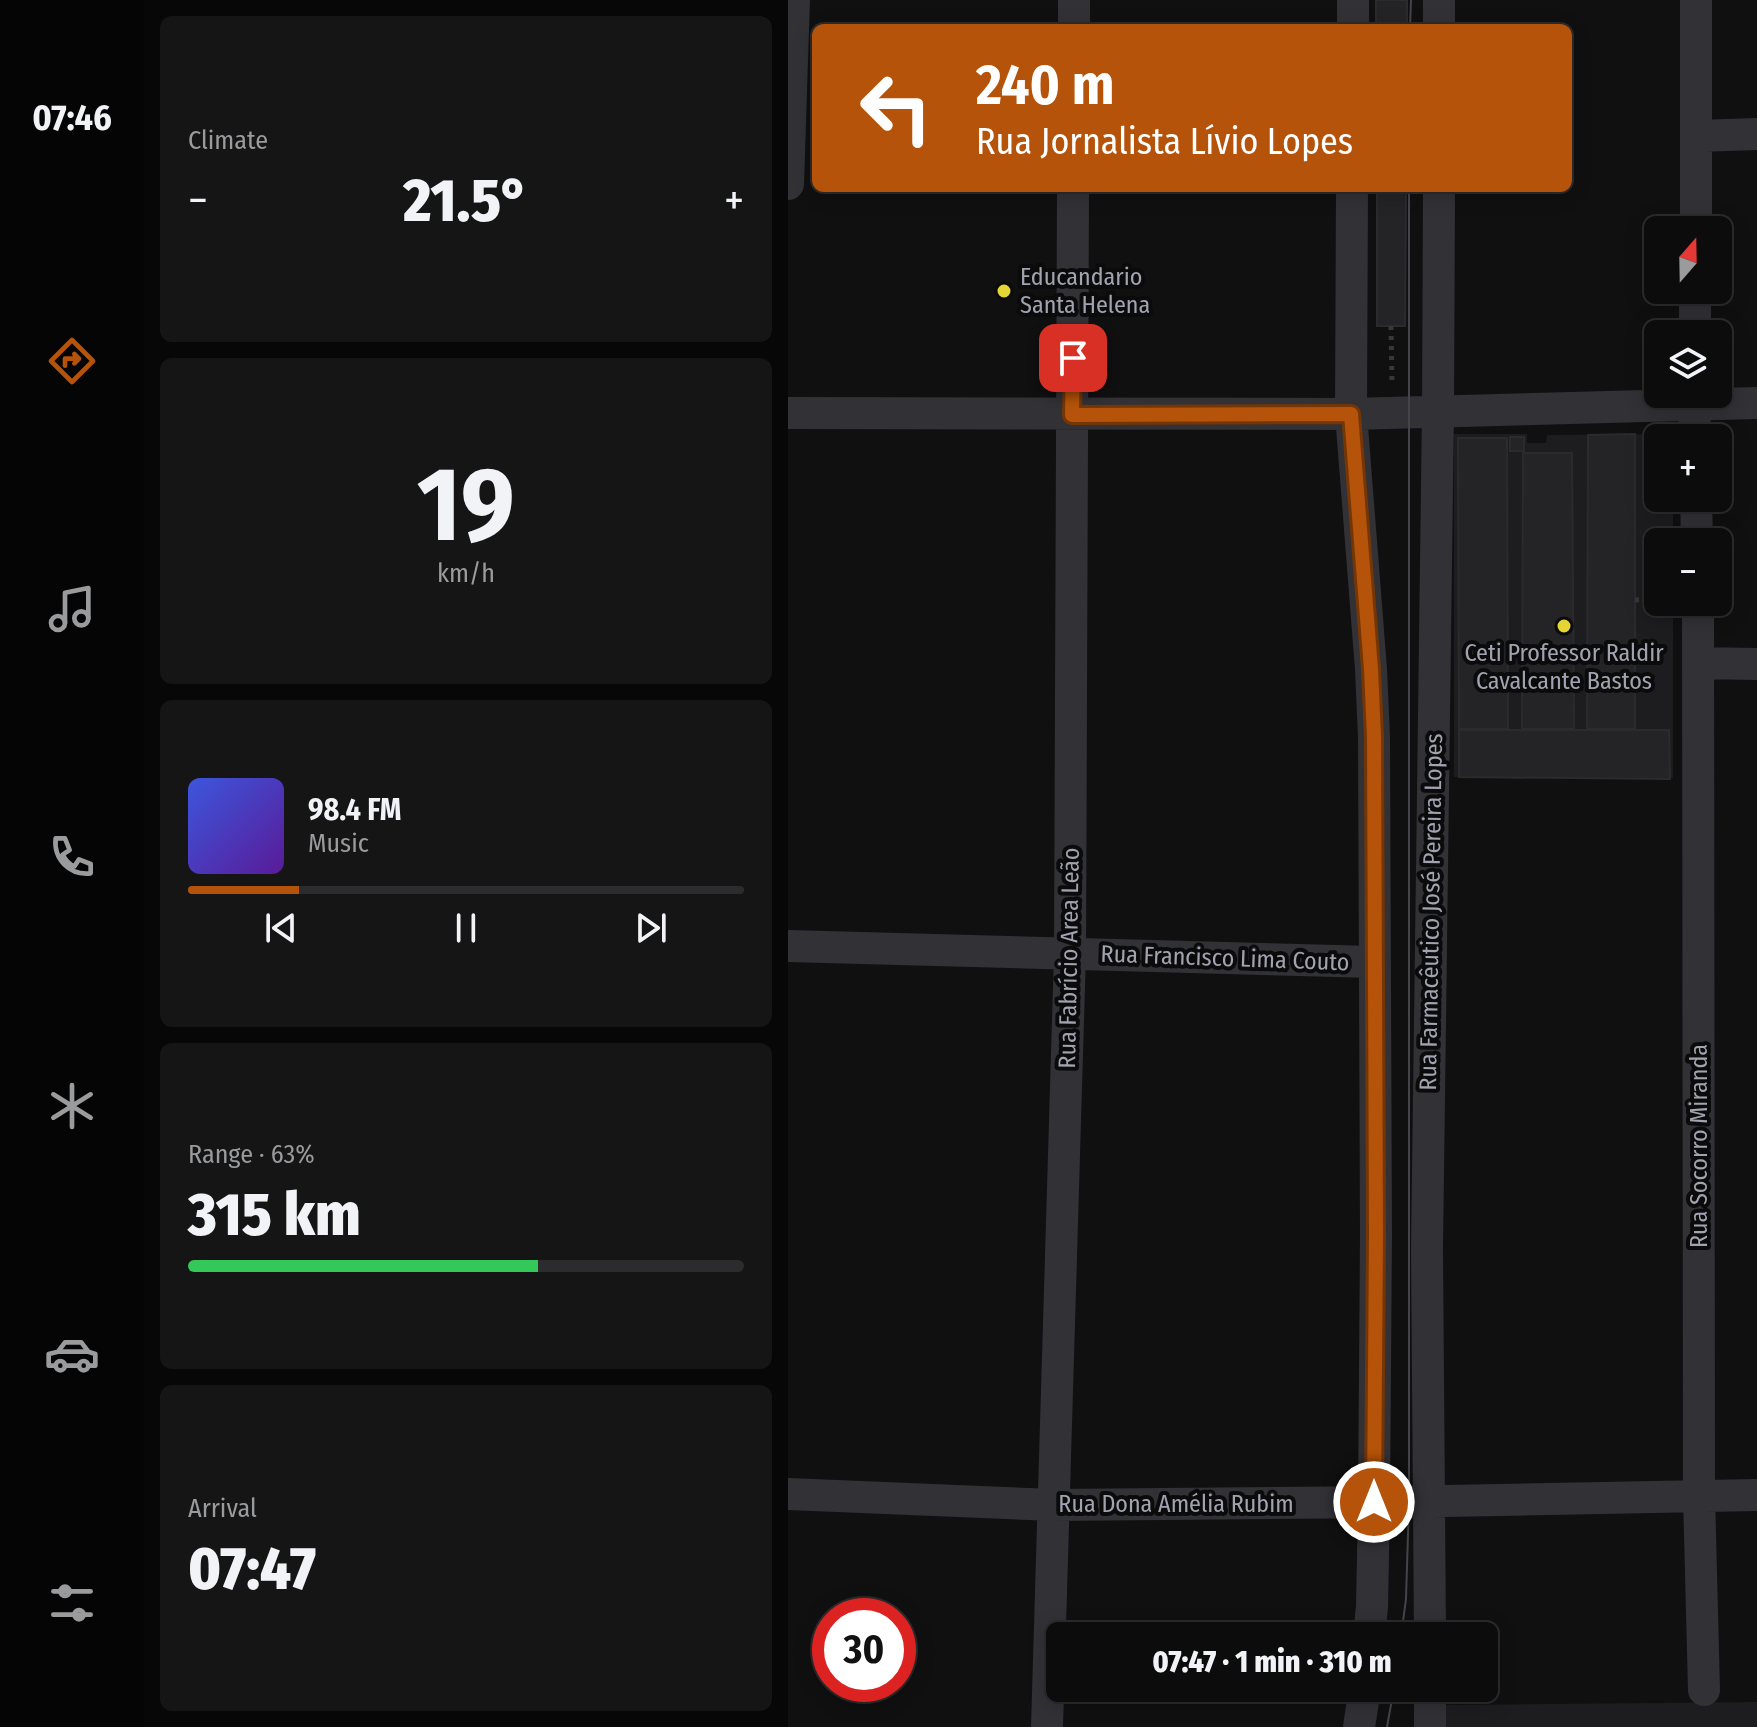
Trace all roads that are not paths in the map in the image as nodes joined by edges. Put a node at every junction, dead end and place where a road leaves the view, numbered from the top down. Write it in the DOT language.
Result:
graph roads {
  1 [pos="794,0"];
  2 [pos="1074,0"];
  3 [pos="1353,0"];
  4 [pos="1439,0"];
  5 [pos="1696,0"];
  6 [pos="1074,24"];
  7 [pos="1353,24"];
  8 [pos="1439,24"];
  9 [pos="1757,134"];
  10 [pos="1697,136"];
  11 [pos="788,184"];
  12 [pos="1073,192"];
  13 [pos="1352,192"];
  14 [pos="1439,192"];
  15 [pos="1696,216"];
  16 [pos="1644,401"];
  17 [pos="1732,401"];
  18 [pos="1757,403"];
  19 [pos="1413,412"];
  20 [pos="788,413"];
  21 [pos="1351,414"];
  22 [pos="1072,415"];
  23 [pos="1698,616"];
  24 [pos="1699,663"];
  25 [pos="1757,664"];
  26 [pos="788,946"];
  27 [pos="1070,953"];
  28 [pos="1374,962"];
  29 [pos="788,1494"];
  30 [pos="1699,1495"];
  31 [pos="1757,1495"];
  32 [pos="1429,1501"];
  33 [pos="1374,1502"];
  34 [pos="1054,1505"];
  35 [pos="1370,1622"];
  36 [pos="1430,1622"];
  37 [pos="1704,1690"];
  38 [pos="1363,1702"];
  39 [pos="1430,1702"];
  40 [pos="1047,1727"];
  41 [pos="1359,1727"];
  42 [pos="1430,1727"];
  1 -- 11 [label="street"];
  2 -- 6 [label="street"];
  3 -- 7 [label="street"];
  4 -- 8 [label="street"];
  5 -- 10 [label="street"];
  9 -- 10 [label="street"];
  10 -- 15 [label="street"];
  12 -- 22 [label="street, Rua Fabrício Area Leão"];
  13 -- 21 [label="street"];
  14 -- 19 [label="street, Rua Farmacêutico José Pereira Lopes"];
  16 -- 19 [label="street"];
  17 -- 18 [label="street"];
  19 -- 21 [label="street"];
  19 -- 32 [label="street, Rua Farmacêutico José Pereira Lopes"];
  20 -- 22 [label="street"];
  21 -- 22 [label="street"];
  21 -- 28 [label="street"];
  22 -- 27 [label="street, Rua Fabrício Area Leão"];
  23 -- 24 [label="street, Rua Socorro Miranda"];
  24 -- 25 [label="street"];
  24 -- 30 [label="street, Rua Socorro Miranda"];
  26 -- 27 [label="street, Rua Francisco Lima Couto"];
  27 -- 28 [label="street, Rua Francisco Lima Couto"];
  27 -- 34 [label="street, Rua Fabrício Area Leão"];
  28 -- 33 [label="street"];
  29 -- 34 [label="street, Rua Dona Amélia Rubim"];
  30 -- 31 [label="street, Rua Dona Amélia Rubim"];
  30 -- 32 [label="street, Rua Dona Amélia Rubim"];
  30 -- 37 [label="street, Rua Socorro Miranda"];
  32 -- 33 [label="street, Rua Dona Amélia Rubim"];
  32 -- 36 [label="street, Rua Farmacêutico José Pereira Lopes"];
  33 -- 34 [label="street, Rua Dona Amélia Rubim"];
  33 -- 35 [label="street"];
  34 -- 40 [label="street, Rua Fabrício Area Leão"];
  38 -- 41 [label="street"];
  39 -- 42 [label="street"];
}
